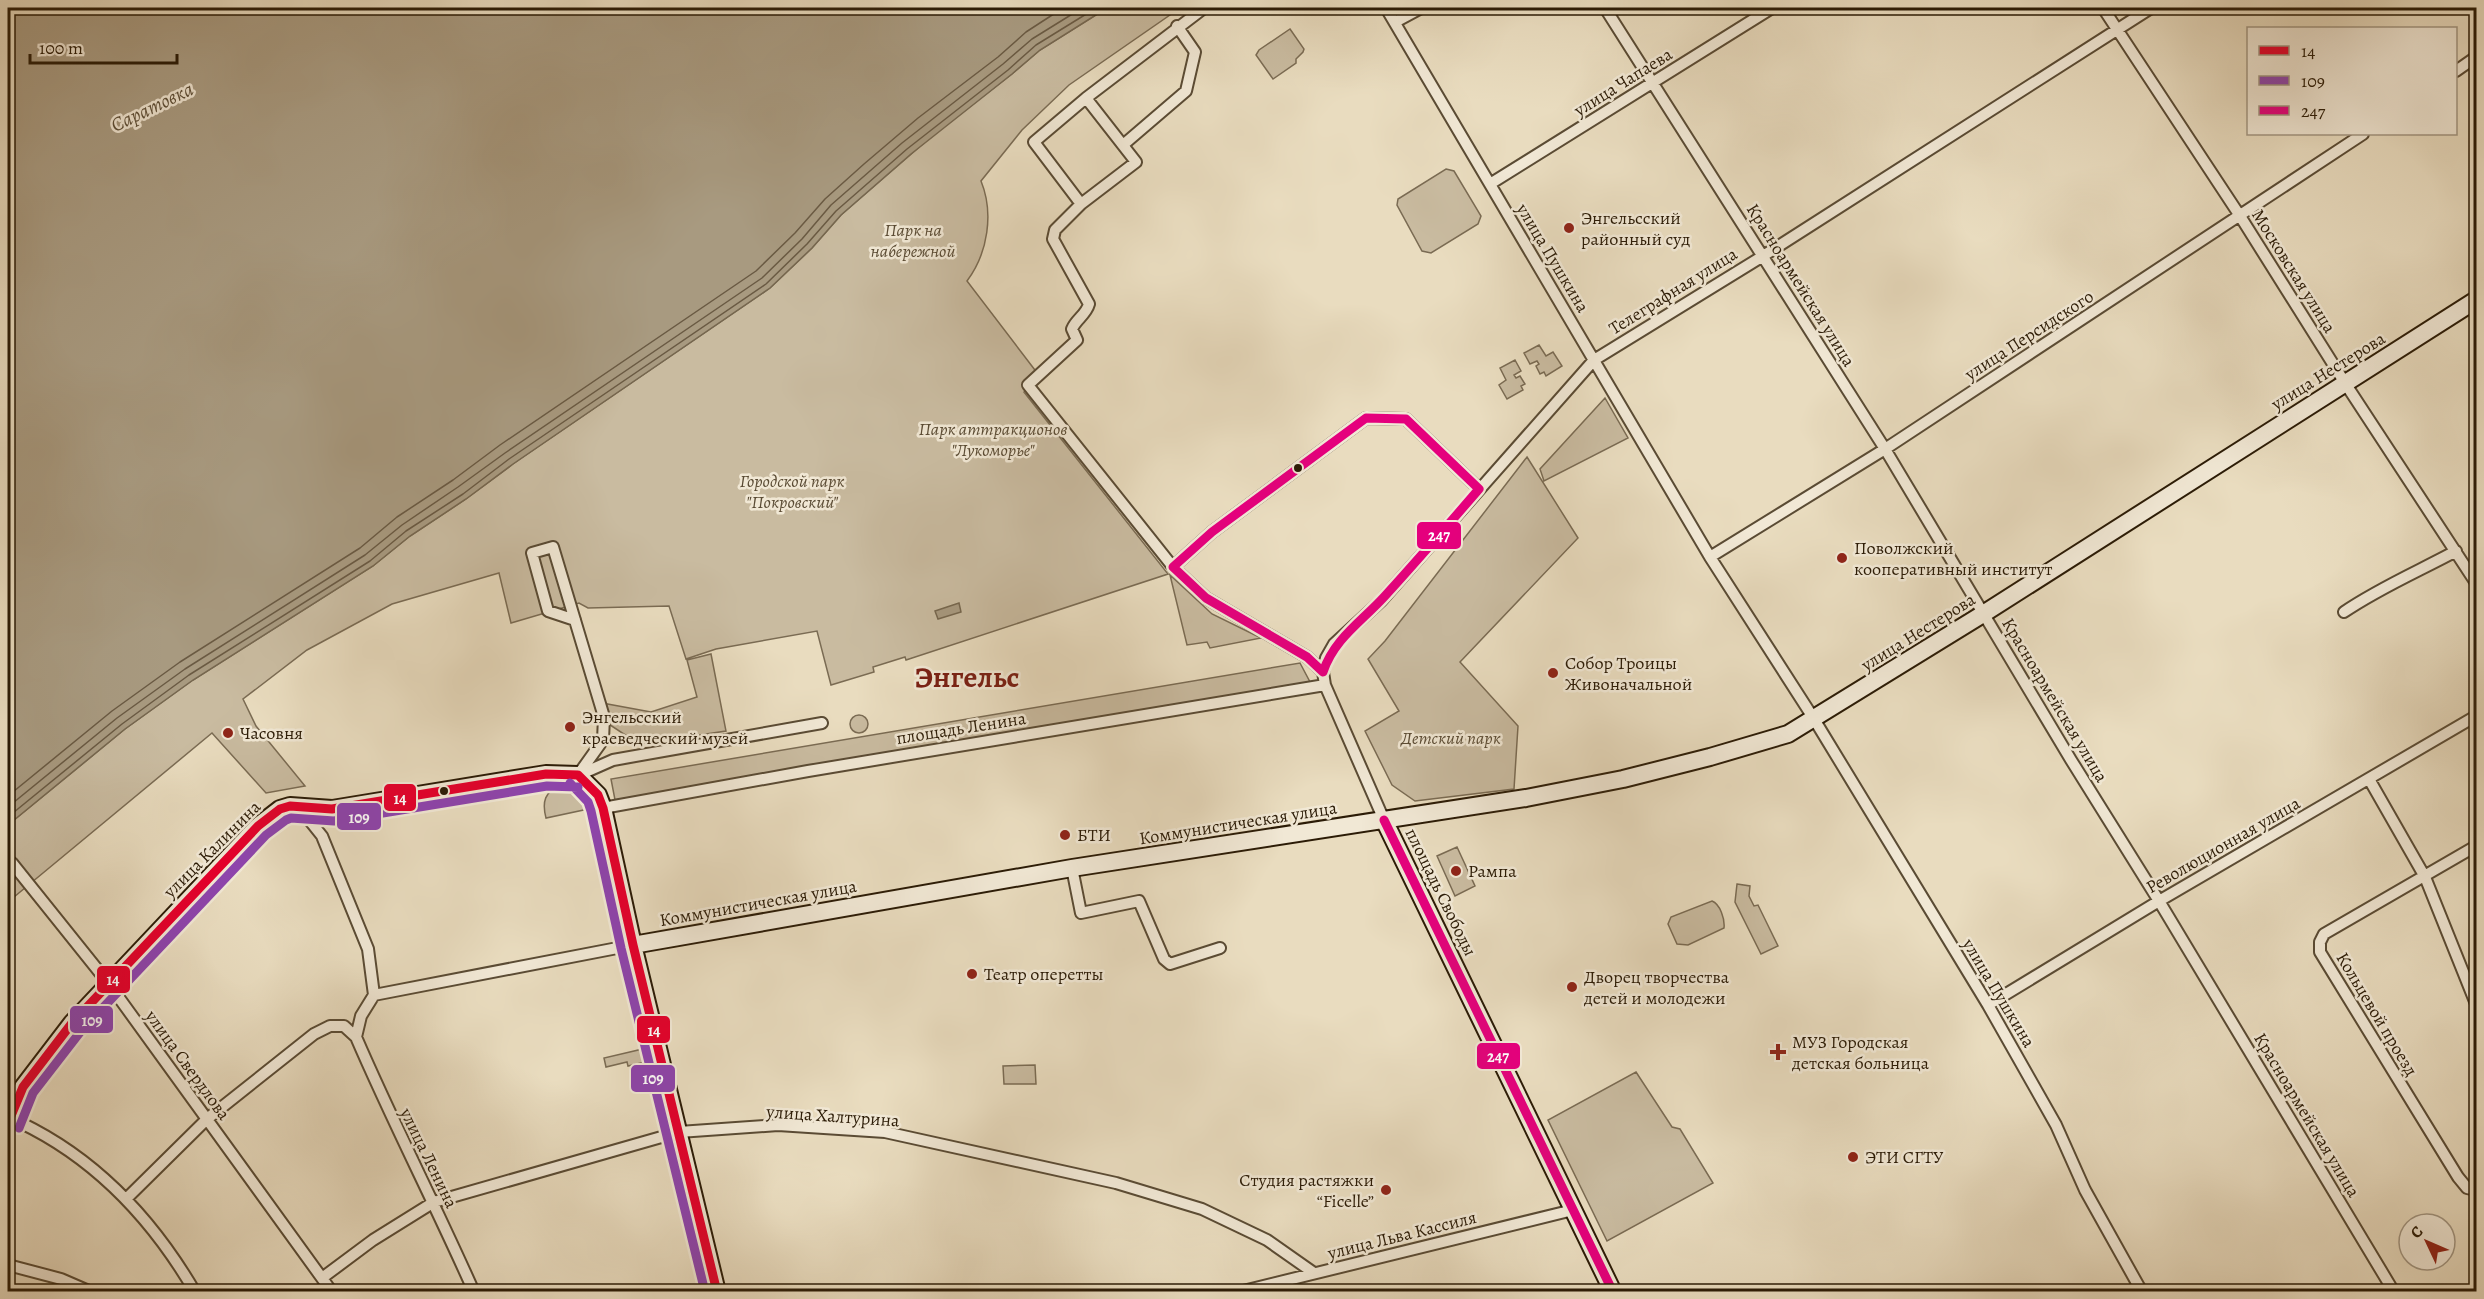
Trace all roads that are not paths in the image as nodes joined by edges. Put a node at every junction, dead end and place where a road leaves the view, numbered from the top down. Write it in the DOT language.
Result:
graph roads {
  1 [pos="1204,8"];
  2 [pos="1386,8"];
  3 [pos="1421,8"];
  4 [pos="1605,8"];
  5 [pos="1772,8"];
  6 [pos="2103,8"];
  7 [pos="2151,8"];
  8 [pos="1395,22"];
  9 [pos="1177,26"];
  10 [pos="2117,29"];
  11 [pos="2476,57"];
  12 [pos="2457,71"];
  13 [pos="1654,82"];
  14 [pos="1086,98"];
  15 [pos="2362,135"];
  16 [pos="1123,145"];
  17 [pos="1490,184"];
  18 [pos="1081,204"];
  19 [pos="2240,216"];
  20 [pos="1763,256"];
  21 [pos="2476,300"];
  22 [pos="1594,360"];
  23 [pos="2345,384"];
  24 [pos="1885,449"];
  25 [pos="1479,489"];
  26 [pos="2456,550"];
  27 [pos="1710,557"];
  28 [pos="1173,567"];
  29 [pos="2476,583"];
  30 [pos="2344,612"];
  31 [pos="1983,614"];
  32 [pos="575,620"];
  33 [pos="1323,672"];
  34 [pos="1325,685"];
  35 [pos="2476,717"];
  36 [pos="1814,720"];
  37 [pos="822,723"];
  38 [pos="578,775"];
  39 [pos="2369,779"];
  40 [pos="298,806"];
  41 [pos="603,808"];
  42 [pos="1384,820"];
  43 [pos="2476,846"];
  44 [pos="12,863"];
  45 [pos="1072,868"];
  46 [pos="2425,877"];
  47 [pos="2159,901"];
  48 [pos="633,945"];
  49 [pos="1220,948"];
  50 [pos="109,984"];
  51 [pos="374,995"];
  52 [pos="2476,1004"];
  53 [pos="1988,1005"];
  54 [pos="356,1037"];
  55 [pos="8,1119"];
  56 [pos="207,1119"];
  57 [pos="679,1132"];
  58 [pos="2476,1190"];
  59 [pos="127,1198"];
  60 [pos="434,1202"];
  61 [pos="1573,1210"];
  62 [pos="8,1265"];
  63 [pos="1314,1273"];
  64 [pos="322,1278"];
  65 [pos="2142,1291"];
  66 [pos="91,1292"];
  67 [pos="195,1292"];
  68 [pos="332,1292"];
  69 [pos="474,1292"];
  70 [pos="717,1292"];
  71 [pos="1239,1292"];
  72 [pos="1613,1292"];
  73 [pos="2394,1292"];
  1 -- 9 [label="street"];
  2 -- 8 [label="street, улица Пушкина"];
  3 -- 8 [label="street"];
  4 -- 13 [label="street, Красноармейская улица"];
  5 -- 13 [label="street, улица Чапаева"];
  6 -- 10 [label="street, Московская улица"];
  7 -- 10 [label="street, Телеграфная улица"];
  8 -- 17 [label="street, улица Пушкина"];
  9 -- 14 [label="street"];
  9 -- 16 [label="street"];
  10 -- 19 [label="street, Московская улица"];
  10 -- 20 [label="street, Телеграфная улица"];
  11 -- 12 [label="street"];
  13 -- 17 [label="street, улица Чапаева"];
  13 -- 20 [label="street, Красноармейская улица"];
  14 -- 16 [label="street"];
  14 -- 18 [label="street"];
  15 -- 19 [label="street, улица Персидского"];
  16 -- 18 [label="street"];
  17 -- 22 [label="street, улица Пушкина"];
  18 -- 28 [label="street"];
  19 -- 23 [label="street, Московская улица"];
  19 -- 24 [label="street, улица Персидского"];
  20 -- 22 [label="street, Телеграфная улица"];
  20 -- 24 [label="street, Красноармейская улица"];
  21 -- 23 [label="main road, улица Нестерова"];
  22 -- 25 [label="street, Телеграфная улица"];
  22 -- 27 [label="street, улица Пушкина"];
  23 -- 26 [label="street, Московская улица"];
  23 -- 31 [label="main road, улица Нестерова"];
  24 -- 27 [label="street, улица Персидского"];
  24 -- 31 [label="street, Красноармейская улица"];
  25 -- 28 [label="street"];
  25 -- 33 [label="street, Телеграфная улица"];
  26 -- 29 [label="street, Московская улица"];
  26 -- 30 [label="street"];
  27 -- 36 [label="street, улица Пушкина"];
  28 -- 33 [label="street"];
  31 -- 36 [label="main road, улица Нестерова"];
  31 -- 47 [label="street, Красноармейская улица"];
  32 -- 32 [label="street"];
  32 -- 38 [label="street"];
  33 -- 34 [label="street, площадь Свободы"];
  34 -- 41 [label="street, площадь Ленина"];
  34 -- 42 [label="street, площадь Свободы"];
  35 -- 39 [label="street, Революционная улица"];
  36 -- 42 [label="main road, улица Нестерова"];
  36 -- 53 [label="street, улица Пушкина"];
  37 -- 38 [label="street"];
  38 -- 40 [label="main road, улица Калинина"];
  38 -- 41 [label="main road"];
  39 -- 46 [label="street"];
  39 -- 47 [label="street, Революционная улица"];
  40 -- 50 [label="main road, улица Калинина"];
  40 -- 51 [label="street"];
  41 -- 48 [label="main road"];
  42 -- 45 [label="main road, Коммунистическая улица"];
  42 -- 61 [label="main road, площадь Свободы"];
  43 -- 46 [label="street, Кольцевой проезд"];
  44 -- 50 [label="street, улица Свердлова"];
  45 -- 48 [label="main road, Коммунистическая улица"];
  45 -- 49 [label="street"];
  46 -- 52 [label="street"];
  46 -- 58 [label="street, Кольцевой проезд"];
  47 -- 53 [label="street, Революционная улица"];
  47 -- 73 [label="street, Красноармейская улица"];
  48 -- 51 [label="street, Коммунистическая улица"];
  48 -- 57 [label="main road"];
  50 -- 55 [label="main road, улица Калинина"];
  50 -- 56 [label="street, улица Свердлова"];
  51 -- 54 [label="street"];
  53 -- 65 [label="street, улица Пушкина"];
  54 -- 56 [label="street"];
  54 -- 60 [label="street, улица Ленина"];
  55 -- 59 [label="street"];
  56 -- 59 [label="street"];
  56 -- 64 [label="street, улица Свердлова"];
  57 -- 60 [label="street, улица Халтурина"];
  57 -- 63 [label="street, улица Халтурина"];
  57 -- 70 [label="main road"];
  59 -- 67 [label="street"];
  60 -- 64 [label="street, улица Халтурина"];
  60 -- 69 [label="street, улица Ленина"];
  61 -- 63 [label="street, улица Льва Кассиля"];
  61 -- 72 [label="main road, площадь Свободы"];
  62 -- 66 [label="street"];
  63 -- 71 [label="street, улица Льва Кассиля"];
  64 -- 68 [label="street, улица Свердлова"];
}
